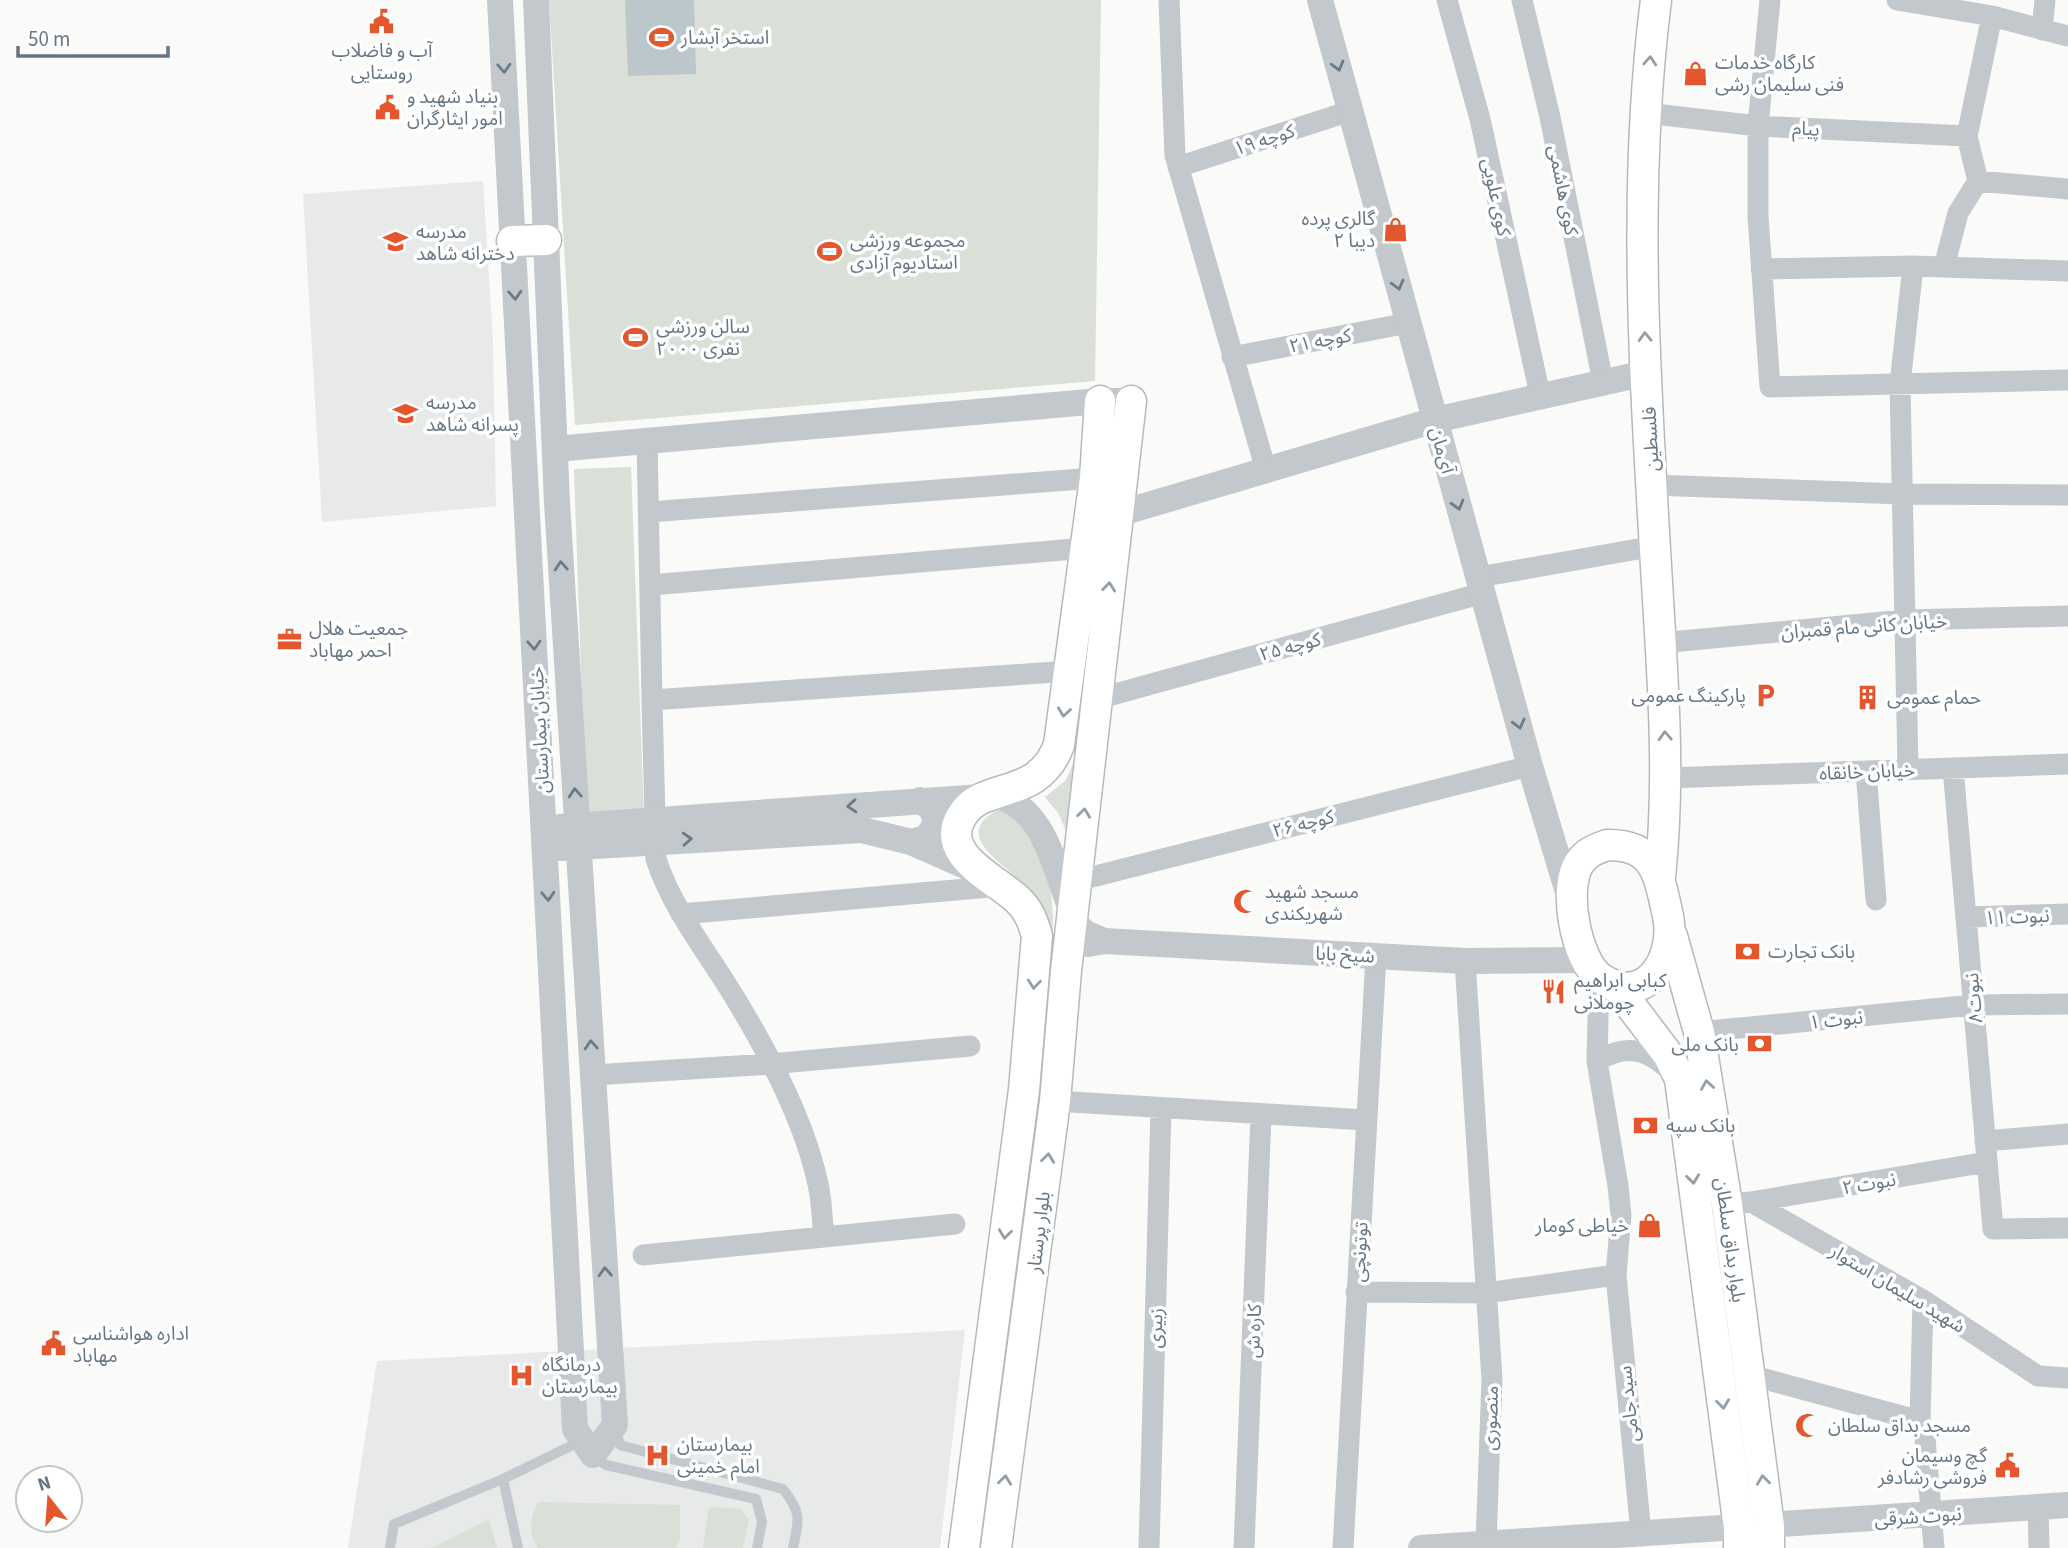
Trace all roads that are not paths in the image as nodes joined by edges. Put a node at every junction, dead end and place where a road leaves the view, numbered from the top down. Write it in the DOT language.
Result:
graph roads {
  1 [pos="500,0"];
  2 [pos="536,0"];
  3 [pos="1169,0"];
  4 [pos="1320,0"];
  5 [pos="1447,0"];
  6 [pos="1521,0"];
  7 [pos="1656,0"];
  8 [pos="1770,0"];
  9 [pos="1896,0"];
  10 [pos="2045,0"];
  11 [pos="1992,16"];
  12 [pos="2042,30"];
  13 [pos="2068,36"];
  14 [pos="1350,111"];
  15 [pos="1646,113"];
  16 [pos="1758,126"];
  17 [pos="1967,136"];
  18 [pos="1178,167"];
  19 [pos="1978,181"];
  20 [pos="2068,190"];
  21 [pos="546,240"];
  22 [pos="512,241"];
  23 [pos="1913,266"];
  24 [pos="1944,267"];
  25 [pos="1761,269"];
  26 [pos="2068,271"];
  27 [pos="1408,323"];
  28 [pos="1232,357"];
  29 [pos="1646,373"];
  30 [pos="2068,380"];
  31 [pos="1603,382"];
  32 [pos="1900,384"];
  33 [pos="1540,395"];
  34 [pos="1100,401"];
  35 [pos="1131,401"];
  36 [pos="1435,421"];
  37 [pos="647,441"];
  38 [pos="555,449"];
  39 [pos="1266,470"];
  40 [pos="1095,478"];
  41 [pos="1652,485"];
  42 [pos="1902,494"];
  43 [pos="2068,495"];
  44 [pos="649,512"];
  45 [pos="1104,513"];
  46 [pos="1655,546"];
  47 [pos="1086,548"];
  48 [pos="652,585"];
  49 [pos="1481,585"];
  50 [pos="2068,616"];
  51 [pos="1905,620"];
  52 [pos="1660,643"];
  53 [pos="1070,671"];
  54 [pos="1097,699"];
  55 [pos="652,700"];
  56 [pos="2068,764"];
  57 [pos="1530,766"];
  58 [pos="1952,768"];
  59 [pos="1908,769"];
  60 [pos="1866,771"];
  61 [pos="1667,778"];
  62 [pos="996,796"];
  63 [pos="920,800"];
  64 [pos="654,831"];
  65 [pos="578,837"];
  66 [pos="545,839"];
  67 [pos="911,842"];
  68 [pos="1660,877"];
  69 [pos="991,880"];
  70 [pos="1076,881"];
  71 [pos="1570,899"];
  72 [pos="1876,900"];
  73 [pos="681,914"];
  74 [pos="1072,914"];
  75 [pos="2068,914"];
  76 [pos="1966,917"];
  77 [pos="1672,936"];
  78 [pos="1104,941"];
  79 [pos="1376,956"];
  80 [pos="1465,961"];
  81 [pos="1066,971"];
  82 [pos="1600,974"];
  83 [pos="2068,1004"];
  84 [pos="1973,1005"];
  85 [pos="1699,1032"];
  86 [pos="970,1046"];
  87 [pos="1597,1061"];
  88 [pos="770,1064"];
  89 [pos="593,1075"];
  90 [pos="1681,1079"];
  91 [pos="1055,1101"];
  92 [pos="1161,1108"];
  93 [pos="1261,1114"];
  94 [pos="1366,1120"];
  95 [pos="2068,1134"];
  96 [pos="1986,1152"];
  97 [pos="1739,1203"];
  98 [pos="955,1224"];
  99 [pos="2068,1228"];
  100 [pos="824,1237"];
  101 [pos="643,1255"];
  102 [pos="1616,1275"];
  103 [pos="1356,1292"];
  104 [pos="1486,1293"];
  105 [pos="1923,1300"];
  106 [pos="608,1313"];
  107 [pos="569,1315"];
  108 [pos="1750,1375"];
  109 [pos="2068,1378"];
  110 [pos="1920,1421"];
  111 [pos="615,1425"];
  112 [pos="588,1448"];
  113 [pos="503,1479"];
  114 [pos="2068,1505"];
  115 [pos="2038,1507"];
  116 [pos="1934,1515"];
  117 [pos="1641,1533"];
  118 [pos="1769,1537"];
  119 [pos="1739,1538"];
  120 [pos="1486,1544"];
  121 [pos="390,1548"];
  122 [pos="518,1548"];
  123 [pos="757,1548"];
  124 [pos="793,1548"];
  125 [pos="964,1548"];
  126 [pos="996,1548"];
  127 [pos="1149,1548"];
  128 [pos="1244,1548"];
  129 [pos="1343,1548"];
  130 [pos="1421,1548"];
  131 [pos="1934,1548"];
  132 [pos="2039,1548"];
  1 -- 22 [label="street, خیابان بیمارستان, one-way"];
  2 -- 21 [label="street"];
  3 -- 18 [label="street"];
  4 -- 14 [label="street, آی‌مان, one-way"];
  5 -- 33 [label="street, کوی علویی"];
  6 -- 31 [label="street, کوی هاشمی"];
  15 -- 7 [label="main road, فلسطین, one-way"];
  8 -- 16 [label="street"];
  9 -- 11 [label="street"];
  10 -- 12 [label="street"];
  11 -- 12 [label="street"];
  11 -- 17 [label="street"];
  12 -- 13 [label="street"];
  14 -- 18 [label="street, کوچه ۱۹"];
  14 -- 27 [label="street, آی‌مان, one-way"];
  15 -- 16 [label="street, پیام"];
  29 -- 15 [label="main road, فلسطین, one-way"];
  16 -- 17 [label="street, پیام"];
  16 -- 25 [label="street"];
  17 -- 19 [label="street"];
  18 -- 28 [label="street"];
  19 -- 20 [label="street"];
  19 -- 24 [label="street"];
  21 -- 22 [label="main road"];
  21 -- 38 [label="street"];
  22 -- 66 [label="street, خیابان بیمارستان, one-way"];
  23 -- 24 [label="street"];
  23 -- 25 [label="street"];
  23 -- 32 [label="street"];
  24 -- 26 [label="street"];
  25 -- 32 [label="street"];
  27 -- 28 [label="street, کوچه ۲۱"];
  27 -- 36 [label="street, آی‌مان"];
  28 -- 39 [label="street"];
  29 -- 31 [label="street"];
  29 -- 41 [label="main road, فلسطین"];
  30 -- 32 [label="street"];
  31 -- 33 [label="street"];
  32 -- 42 [label="street"];
  33 -- 36 [label="street"];
  34 -- 35 [label="street"];
  34 -- 37 [label="street"];
  34 -- 40 [label="main road"];
  35 -- 45 [label="main road"];
  36 -- 39 [label="street"];
  36 -- 49 [label="street, آی‌مان, one-way"];
  37 -- 38 [label="street"];
  37 -- 44 [label="street"];
  65 -- 38 [label="street, one-way"];
  39 -- 45 [label="street"];
  40 -- 44 [label="street"];
  40 -- 45 [label="main road"];
  41 -- 42 [label="street"];
  41 -- 46 [label="main road, فلسطین"];
  42 -- 43 [label="street"];
  42 -- 51 [label="street"];
  44 -- 48 [label="street"];
  45 -- 47 [label="main road"];
  54 -- 45 [label="main road, بلوار پرستار, one-way"];
  46 -- 49 [label="street, کوچه ۲۵"];
  46 -- 52 [label="main road, فلسطین"];
  47 -- 48 [label="street"];
  47 -- 53 [label="main road"];
  48 -- 55 [label="street"];
  49 -- 54 [label="street, کوچه ۲۵"];
  49 -- 57 [label="street, آی‌مان, one-way"];
  50 -- 51 [label="street, خیابان کانی مام قمبران"];
  51 -- 52 [label="street, خیابان کانی مام قمبران"];
  51 -- 59 [label="street"];
  61 -- 52 [label="main road, فلسطین, one-way"];
  53 -- 55 [label="street"];
  53 -- 62 [label="main road, one-way"];
  70 -- 54 [label="main road, بلوار پرستار, one-way"];
  55 -- 64 [label="street"];
  56 -- 58 [label="street, خیابان خانقاه"];
  57 -- 70 [label="street, کوچه ۲۶"];
  57 -- 71 [label="street, آی‌مان"];
  58 -- 59 [label="street, خیابان خانقاه"];
  58 -- 76 [label="street, نبوت۸"];
  59 -- 60 [label="street, خیابان خانقاه"];
  60 -- 61 [label="street, خیابان خانقاه"];
  60 -- 72 [label="street"];
  61 -- 68 [label="main road, فلسطین"];
  62 -- 63 [label="street"];
  62 -- 69 [label="main road"];
  62 -- 74 [label="street"];
  63 -- 64 [label="street, one-way"];
  63 -- 67 [label="street"];
  64 -- 65 [label="street"];
  64 -- 67 [label="street, one-way"];
  64 -- 73 [label="street"];
  65 -- 66 [label="street"];
  89 -- 65 [label="street, one-way"];
  66 -- 107 [label="street, خیابان بیمارستان, one-way"];
  67 -- 69 [label="street"];
  68 -- 71 [label="main road"];
  68 -- 77 [label="main road"];
  69 -- 73 [label="street"];
  69 -- 125 [label="main road, one-way"];
  70 -- 74 [label="main road, بلوار پرستار"];
  71 -- 82 [label="main road"];
  73 -- 88 [label="street"];
  74 -- 78 [label="street"];
  74 -- 81 [label="main road, بلوار پرستار"];
  75 -- 76 [label="street, نبوت ۱۱"];
  76 -- 84 [label="street, نبوت۸"];
  77 -- 82 [label="main road"];
  77 -- 85 [label="main road, بلوار بداق سلطان"];
  78 -- 79 [label="street, شیخ بابا"];
  78 -- 81 [label="street"];
  79 -- 80 [label="street, شیخ بابا"];
  79 -- 94 [label="street, توتونچی"];
  80 -- 82 [label="street, شیخ بابا"];
  80 -- 104 [label="street, منصوری"];
  81 -- 91 [label="main road, بلوار پرستار"];
  82 -- 87 [label="street, سید جامی"];
  82 -- 90 [label="main road"];
  83 -- 84 [label="street, نبوت ۱"];
  84 -- 85 [label="street, نبوت ۱"];
  84 -- 96 [label="street, نبوت۸"];
  97 -- 85 [label="main road, بلوار بداق سلطان, one-way"];
  86 -- 88 [label="street"];
  87 -- 90 [label="street"];
  87 -- 102 [label="street, سید جامی"];
  88 -- 89 [label="street"];
  88 -- 100 [label="street"];
  106 -- 89 [label="street, one-way"];
  90 -- 119 [label="main road, one-way"];
  91 -- 92 [label="street"];
  126 -- 91 [label="main road, بلوار پرستار, one-way"];
  92 -- 93 [label="street"];
  92 -- 127 [label="street, زبیری"];
  93 -- 94 [label="street"];
  93 -- 128 [label="street, کاره ش"];
  94 -- 103 [label="street, توتونچی"];
  95 -- 96 [label="street, نبوت ۲"];
  96 -- 97 [label="street, نبوت ۲"];
  96 -- 99 [label="street, نبوت۸"];
  97 -- 105 [label="street, شهید سلیمان استوار"];
  97 -- 108 [label="main road, بلوار بداق سلطان"];
  98 -- 100 [label="street"];
  100 -- 101 [label="street"];
  102 -- 104 [label="street"];
  102 -- 117 [label="street, سید جامی"];
  103 -- 104 [label="street"];
  103 -- 129 [label="street, توتونچی"];
  104 -- 120 [label="street, منصوری"];
  105 -- 109 [label="street, شهید سلیمان استوار"];
  105 -- 110 [label="street"];
  106 -- 107 [label="street"];
  106 -- 111 [label="street"];
  107 -- 112 [label="street, خیابان بیمارستان"];
  108 -- 110 [label="street"];
  118 -- 108 [label="main road, بلوار بداق سلطان, one-way"];
  110 -- 116 [label="street"];
  111 -- 112 [label="street"];
  111 -- 124 [label="lane"];
  112 -- 113 [label="lane"];
  112 -- 123 [label="lane"];
  113 -- 121 [label="lane"];
  113 -- 122 [label="lane"];
  114 -- 115 [label="street, نبوت شرقی"];
  115 -- 116 [label="street, نبوت شرقی"];
  115 -- 132 [label="street"];
  116 -- 118 [label="street, نبوت شرقی"];
  116 -- 131 [label="street"];
  117 -- 119 [label="street, نبوت شرقی"];
  117 -- 120 [label="street, نبوت شرقی"];
  118 -- 119 [label="street, نبوت شرقی"];
  120 -- 130 [label="street, نبوت شرقی"];
}
